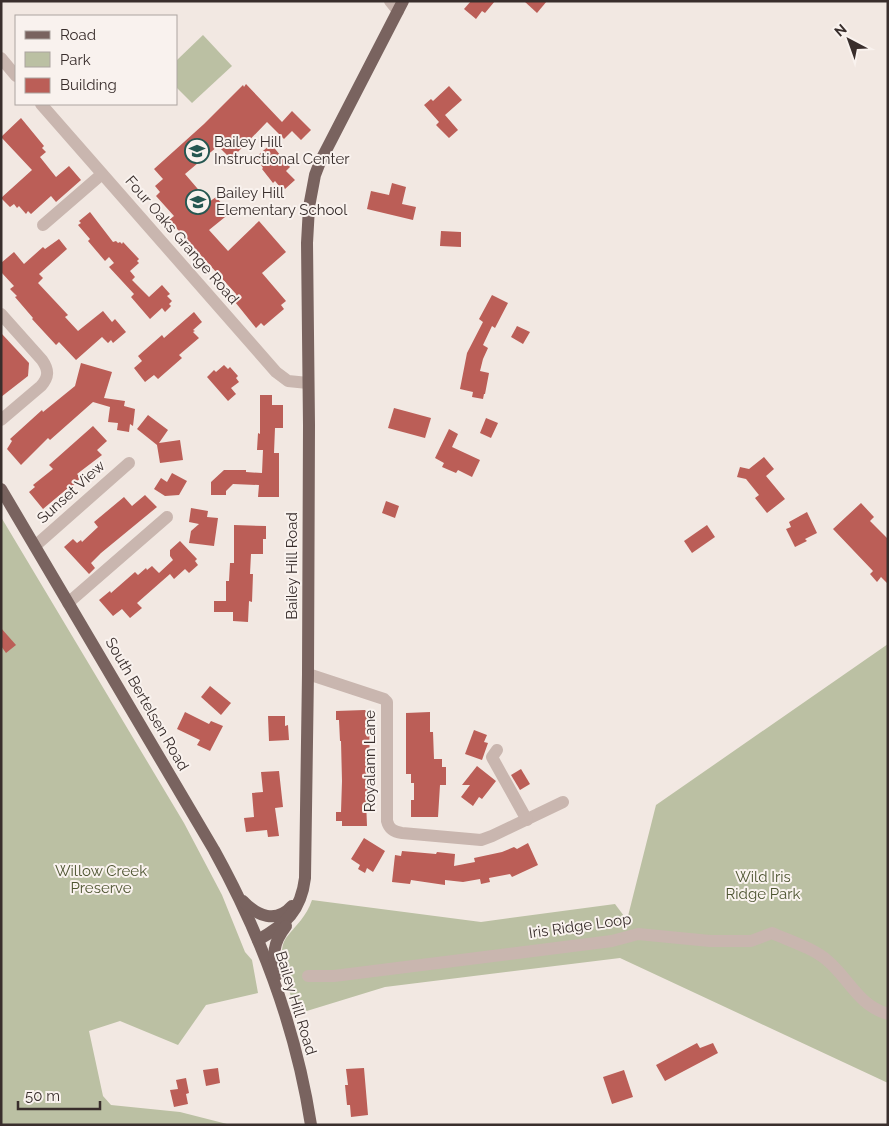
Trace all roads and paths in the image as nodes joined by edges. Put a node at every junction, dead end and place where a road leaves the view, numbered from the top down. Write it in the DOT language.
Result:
graph roads {
  1 [pos="397,4"];
  2 [pos="1,58"];
  3 [pos="15,75"];
  4 [pos="42,105"];
  5 [pos="102,174"];
  6 [pos="43,225"];
  7 [pos="1,314"];
  8 [pos="308,383"];
  9 [pos="1,420"];
  10 [pos="129,463"];
  11 [pos="1,489"];
  12 [pos="167,517"];
  13 [pos="35,546"];
  14 [pos="68,602"];
  15 [pos="308,674"];
  16 [pos="497,750"];
  17 [pos="563,802"];
  18 [pos="527,820"];
  19 [pos="303,892"];
  20 [pos="238,896"];
  21 [pos="295,911"];
  22 [pos="258,940"];
  23 [pos="308,976"];
  24 [pos="281,1002"];
  25 [pos="888,1014"];
  26 [pos="311,1125"];
  1 -- 8 [label="main road, Bailey Hill Road"];
  2 -- 3 [label="street"];
  4 -- 5 [label="street, Four Oaks Grange Road"];
  5 -- 6 [label="street"];
  5 -- 8 [label="street, Four Oaks Grange Road"];
  7 -- 9 [label="street"];
  8 -- 15 [label="main road, Bailey Hill Road"];
  10 -- 13 [label="street, Sunset View"];
  11 -- 13 [label="main road, South Bertelsen Road"];
  12 -- 14 [label="street"];
  13 -- 14 [label="main road, South Bertelsen Road"];
  14 -- 20 [label="main road, South Bertelsen Road"];
  15 -- 18 [label="street, Royalann Lane"];
  15 -- 19 [label="main road, Bailey Hill Road"];
  16 -- 18 [label="street"];
  17 -- 18 [label="street, Royalann Lane"];
  19 -- 20 [label="main road"];
  19 -- 21 [label="main road, Bailey Hill Road"];
  20 -- 22 [label="main road, South Bertelsen Road"];
  21 -- 22 [label="main road, Bailey Hill Road"];
  21 -- 24 [label="main road"];
  22 -- 24 [label="main road, Bailey Hill Road"];
  23 -- 25 [label="street, Iris Ridge Loop"];
  24 -- 26 [label="main road, Bailey Hill Road"];
}
